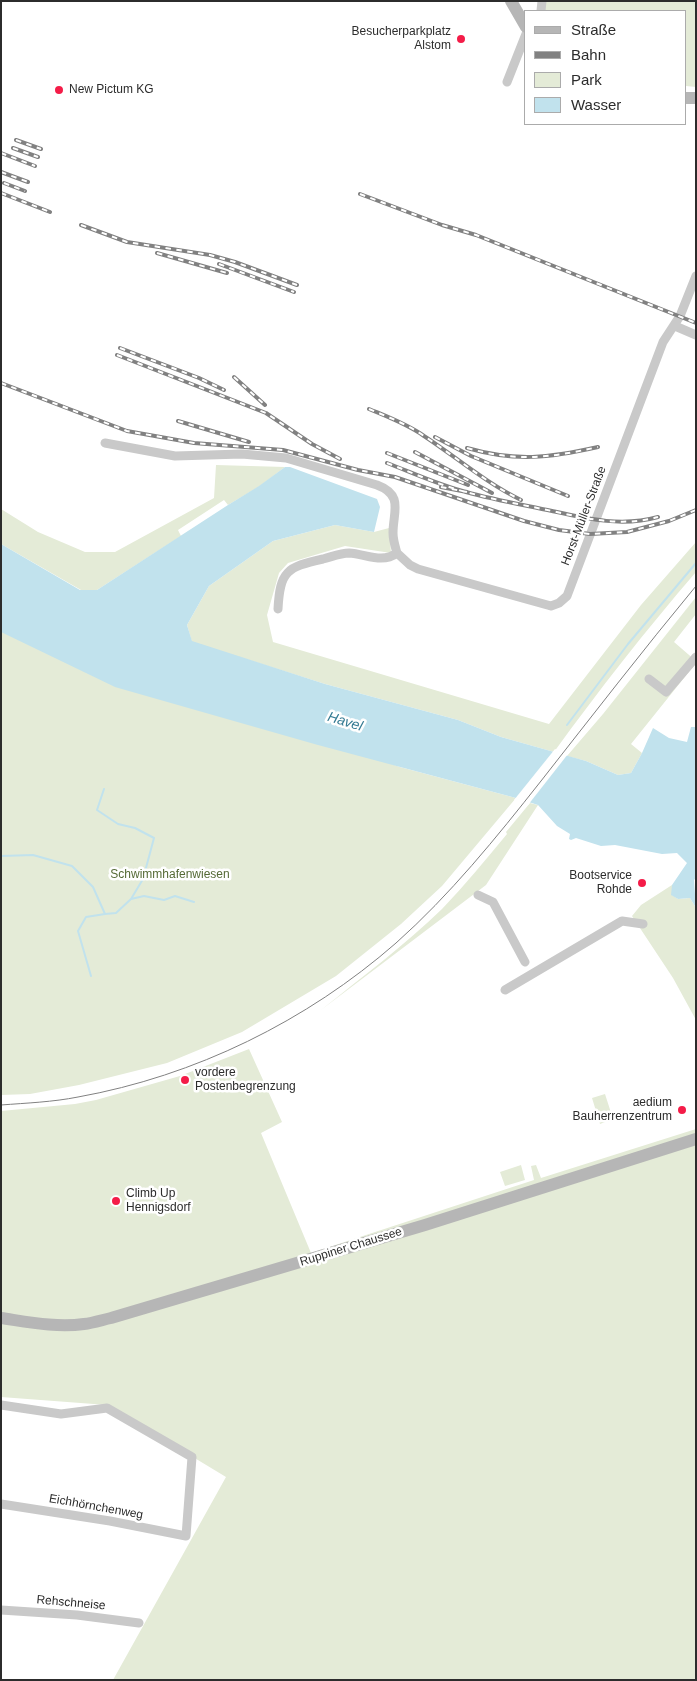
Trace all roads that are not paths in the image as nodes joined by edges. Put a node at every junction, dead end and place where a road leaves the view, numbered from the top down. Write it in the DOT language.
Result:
graph roads {
  1 [pos="511,1"];
  2 [pos="524,24"];
  3 [pos="524,39"];
  4 [pos="506,82"];
  5 [pos="696,276"];
  6 [pos="674,326"];
  7 [pos="696,334"];
  8 [pos="105,443"];
  9 [pos="397,553"];
  10 [pos="278,609"];
  11 [pos="696,657"];
  12 [pos="649,679"];
  13 [pos="478,895"];
  14 [pos="643,924"];
  15 [pos="525,962"];
  16 [pos="505,990"];
  17 [pos="696,1139"];
  18 [pos="1,1318"];
  19 [pos="1,1405"];
  20 [pos="1,1504"];
  21 [pos="1,1610"];
  22 [pos="139,1623"];
  1 -- 2 [label="main road"];
  3 -- 4 [label="street"];
  5 -- 6 [label="street, Horst-Müller-Straße"];
  6 -- 7 [label="street"];
  6 -- 9 [label="street, Horst-Müller-Straße"];
  8 -- 9 [label="street"];
  9 -- 10 [label="street"];
  11 -- 12 [label="street"];
  13 -- 15 [label="street"];
  14 -- 16 [label="street"];
  17 -- 18 [label="main road, Ruppiner Chaussee"];
  19 -- 20 [label="street, Eichhörnchenweg"];
  21 -- 22 [label="street, Rehschneise"];
}
